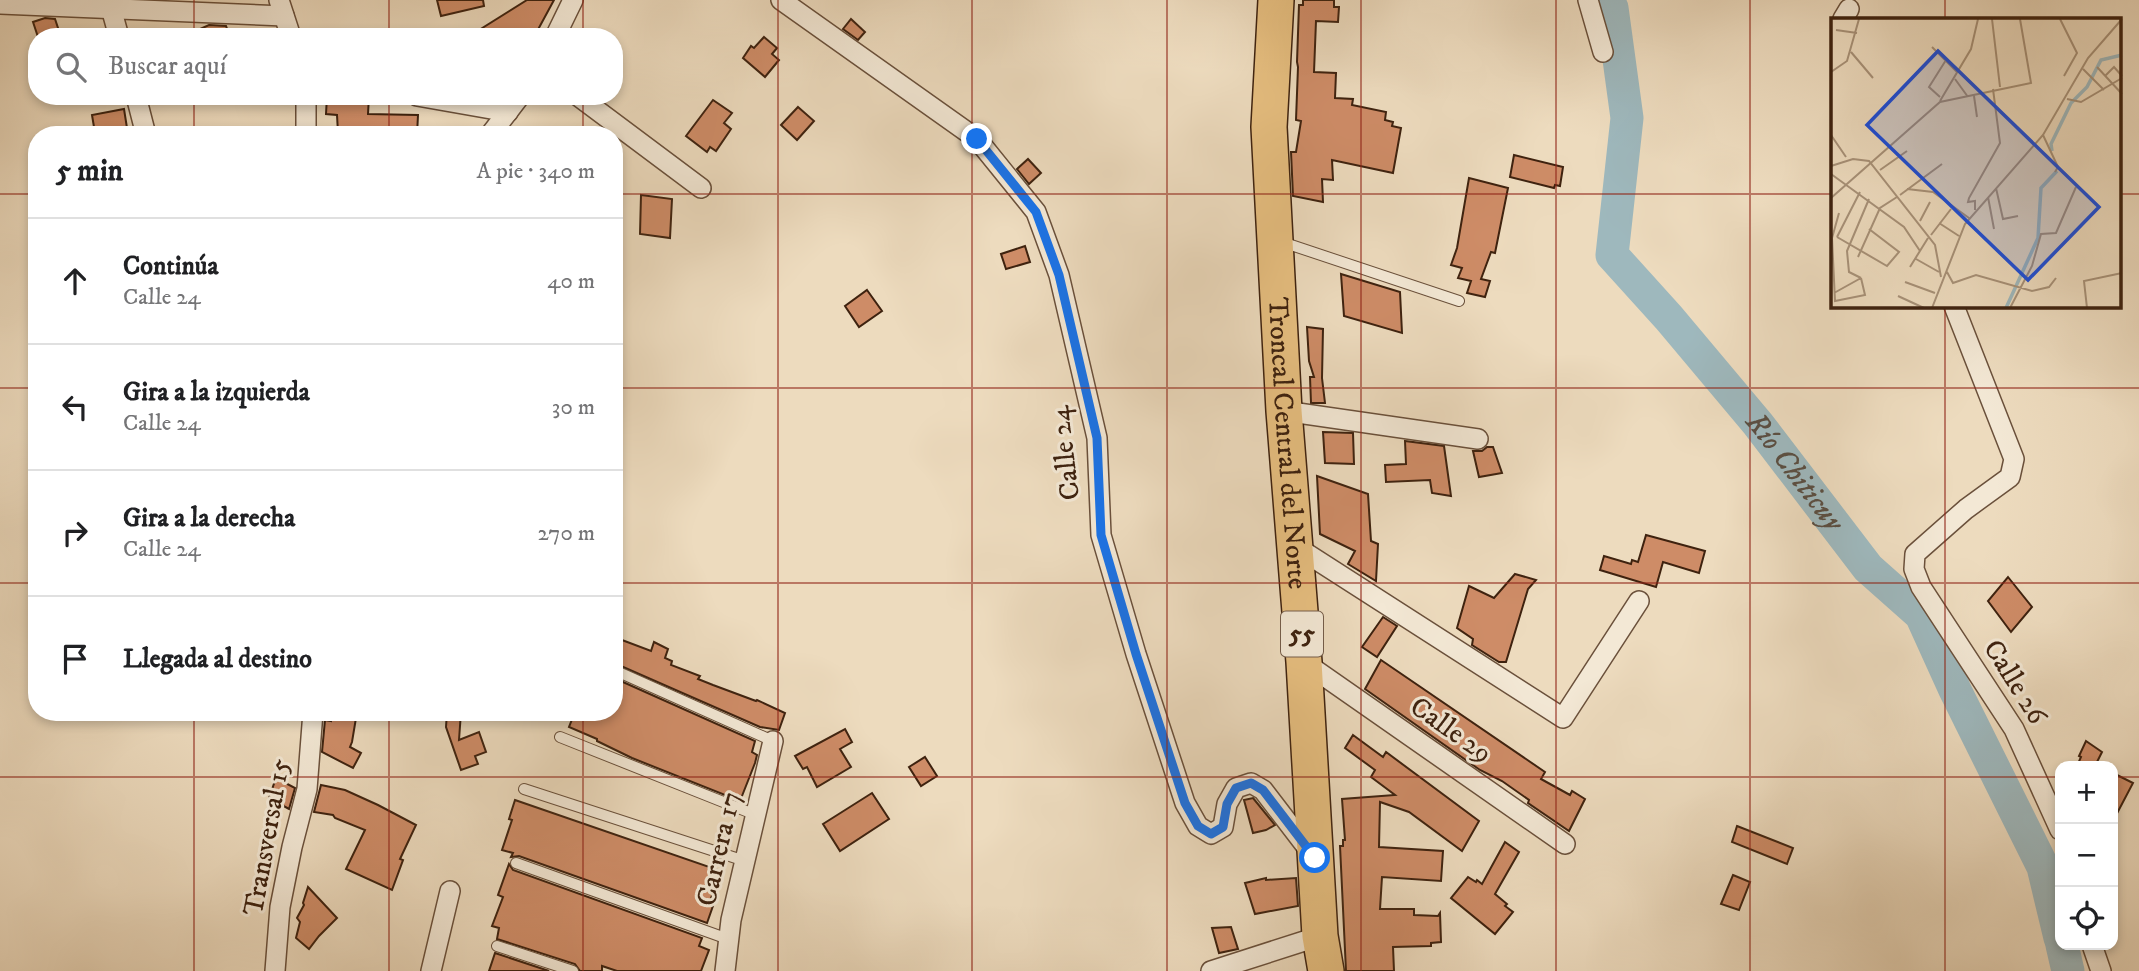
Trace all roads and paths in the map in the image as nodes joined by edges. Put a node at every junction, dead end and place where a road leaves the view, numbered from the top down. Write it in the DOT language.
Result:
graph roads {
  1 [pos="573,0"];
  2 [pos="781,0"];
  3 [pos="1276,0"];
  4 [pos="1588,0"];
  5 [pos="0,4"];
  6 [pos="111,8"];
  7 [pos="282,8"];
  8 [pos="117,28"];
  9 [pos="289,28"];
  10 [pos="559,28"];
  11 [pos="1603,52"];
  12 [pos="138,105"];
  13 [pos="306,105"];
  14 [pos="513,105"];
  15 [pos="590,105"];
  16 [pos="144,126"];
  17 [pos="306,126"];
  18 [pos="496,126"];
  19 [pos="618,126"];
  20 [pos="623,130"];
  21 [pos="701,188"];
  22 [pos="1275,239"];
  23 [pos="1459,301"];
  24 [pos="1955,308"];
  25 [pos="1284,411"];
  26 [pos="1478,439"];
  27 [pos="1295,546"];
  28 [pos="1639,601"];
  29 [pos="1304,662"];
  30 [pos="623,674"];
  31 [pos="312,721"];
  32 [pos="560,737"];
  33 [pos="773,741"];
  34 [pos="524,789"];
  35 [pos="756,815"];
  36 [pos="2057,824"];
  37 [pos="1565,845"];
  38 [pos="1315,858"];
  39 [pos="745,861"];
  40 [pos="516,863"];
  41 [pos="450,891"];
  42 [pos="1320,936"];
  43 [pos="729,939"];
  44 [pos="497,946"];
  45 [pos="2094,950"];
  46 [pos="275,971"];
  47 [pos="431,971"];
  48 [pos="573,971"];
  49 [pos="725,971"];
  50 [pos="1211,971"];
  51 [pos="1325,971"];
  52 [pos="2101,971"];
  1 -- 10 [label="street"];
  2 -- 38 [label="street, Calle 24"];
  3 -- 22 [label="highway, Troncal Central del Norte / 55"];
  4 -- 11 [label="street"];
  5 -- 6 [label="street"];
  6 -- 7 [label="street"];
  6 -- 8 [label="street"];
  7 -- 9 [label="street"];
  12 -- 16 [label="street"];
  13 -- 17 [label="street"];
  14 -- 18 [label="street"];
  15 -- 19 [label="street"];
  20 -- 21 [label="street"];
  22 -- 23 [label="lane"];
  22 -- 25 [label="highway, Troncal Central del Norte / 55"];
  24 -- 36 [label="street, Calle 26"];
  25 -- 26 [label="street"];
  25 -- 27 [label="highway, Troncal Central del Norte / 55"];
  27 -- 28 [label="street"];
  27 -- 29 [label="highway, Troncal Central del Norte / 55"];
  29 -- 37 [label="street, Calle 29"];
  29 -- 38 [label="highway, Troncal Central del Norte / 55"];
  30 -- 33 [label="lane"];
  31 -- 46 [label="street, Transversal 15"];
  32 -- 35 [label="lane"];
  33 -- 35 [label="street, Carrera 17"];
  34 -- 39 [label="lane"];
  35 -- 39 [label="street, Carrera 17"];
  38 -- 42 [label="highway, Troncal Central del Norte / 55"];
  39 -- 43 [label="street, Carrera 17"];
  40 -- 43 [label="lane"];
  41 -- 47 [label="street"];
  42 -- 50 [label="street"];
  42 -- 51 [label="highway, Troncal Central del Norte / 55"];
  43 -- 49 [label="street, Carrera 17"];
  44 -- 48 [label="lane"];
  45 -- 52 [label="street"];
}
